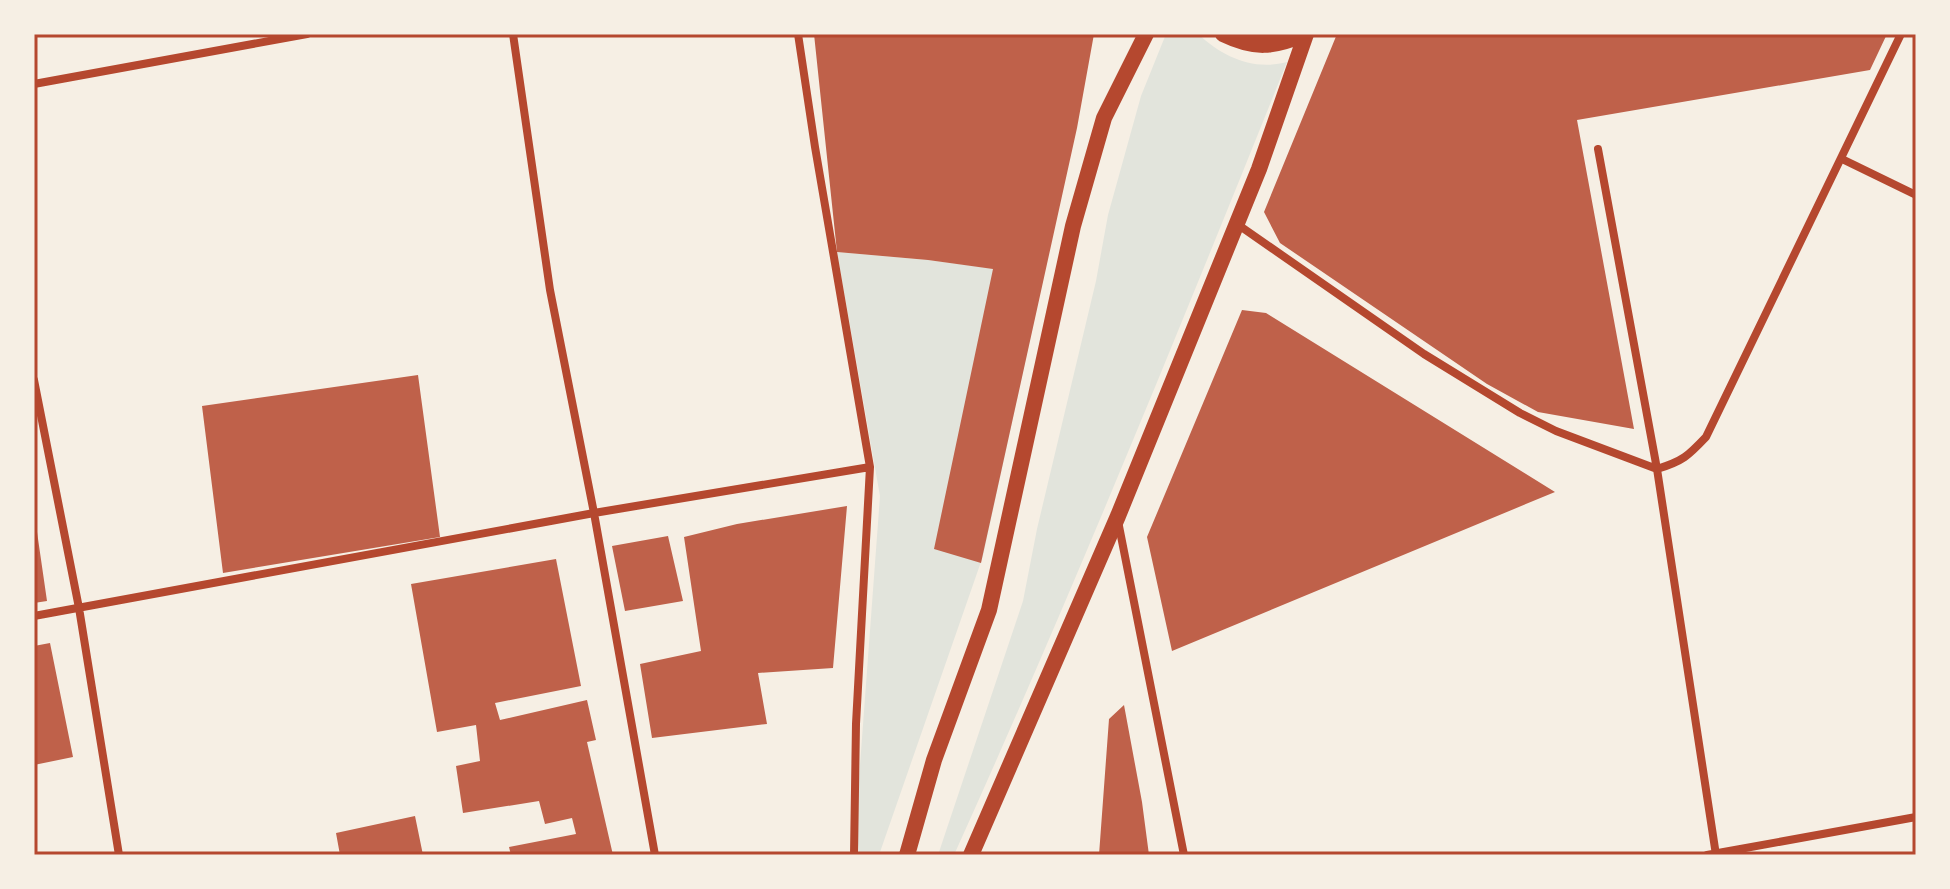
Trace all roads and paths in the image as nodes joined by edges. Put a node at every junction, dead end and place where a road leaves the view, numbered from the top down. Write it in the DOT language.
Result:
graph roads {
  1 [pos="307,34"];
  2 [pos="513,34"];
  3 [pos="798,34"];
  4 [pos="1146,34"];
  5 [pos="1223,34"];
  6 [pos="1305,34"];
  7 [pos="1901,34"];
  8 [pos="34,84"];
  9 [pos="1598,149"];
  10 [pos="1842,159"];
  11 [pos="1916,195"];
  12 [pos="1237,224"];
  13 [pos="34,380"];
  14 [pos="870,467"];
  15 [pos="1657,469"];
  16 [pos="594,513"];
  17 [pos="1118,516"];
  18 [pos="79,608"];
  19 [pos="34,616"];
  20 [pos="1916,817"];
  21 [pos="1713,854"];
  22 [pos="119,855"];
  23 [pos="655,855"];
  24 [pos="854,855"];
  25 [pos="907,855"];
  26 [pos="971,855"];
  27 [pos="1184,855"];
  1 -- 8 [label="street"];
  2 -- 16 [label="street"];
  3 -- 14 [label="street"];
  4 -- 25 [label="main road"];
  5 -- 6 [label="main road"];
  6 -- 12 [label="main road"];
  7 -- 10 [label="street"];
  9 -- 15 [label="street"];
  10 -- 11 [label="street"];
  10 -- 15 [label="street"];
  12 -- 15 [label="street"];
  12 -- 17 [label="main road"];
  13 -- 18 [label="street"];
  14 -- 16 [label="street"];
  14 -- 24 [label="street"];
  15 -- 21 [label="street"];
  16 -- 18 [label="street"];
  16 -- 23 [label="street"];
  17 -- 26 [label="main road"];
  17 -- 27 [label="street"];
  18 -- 19 [label="street"];
  18 -- 22 [label="street"];
  20 -- 21 [label="street"];
}
